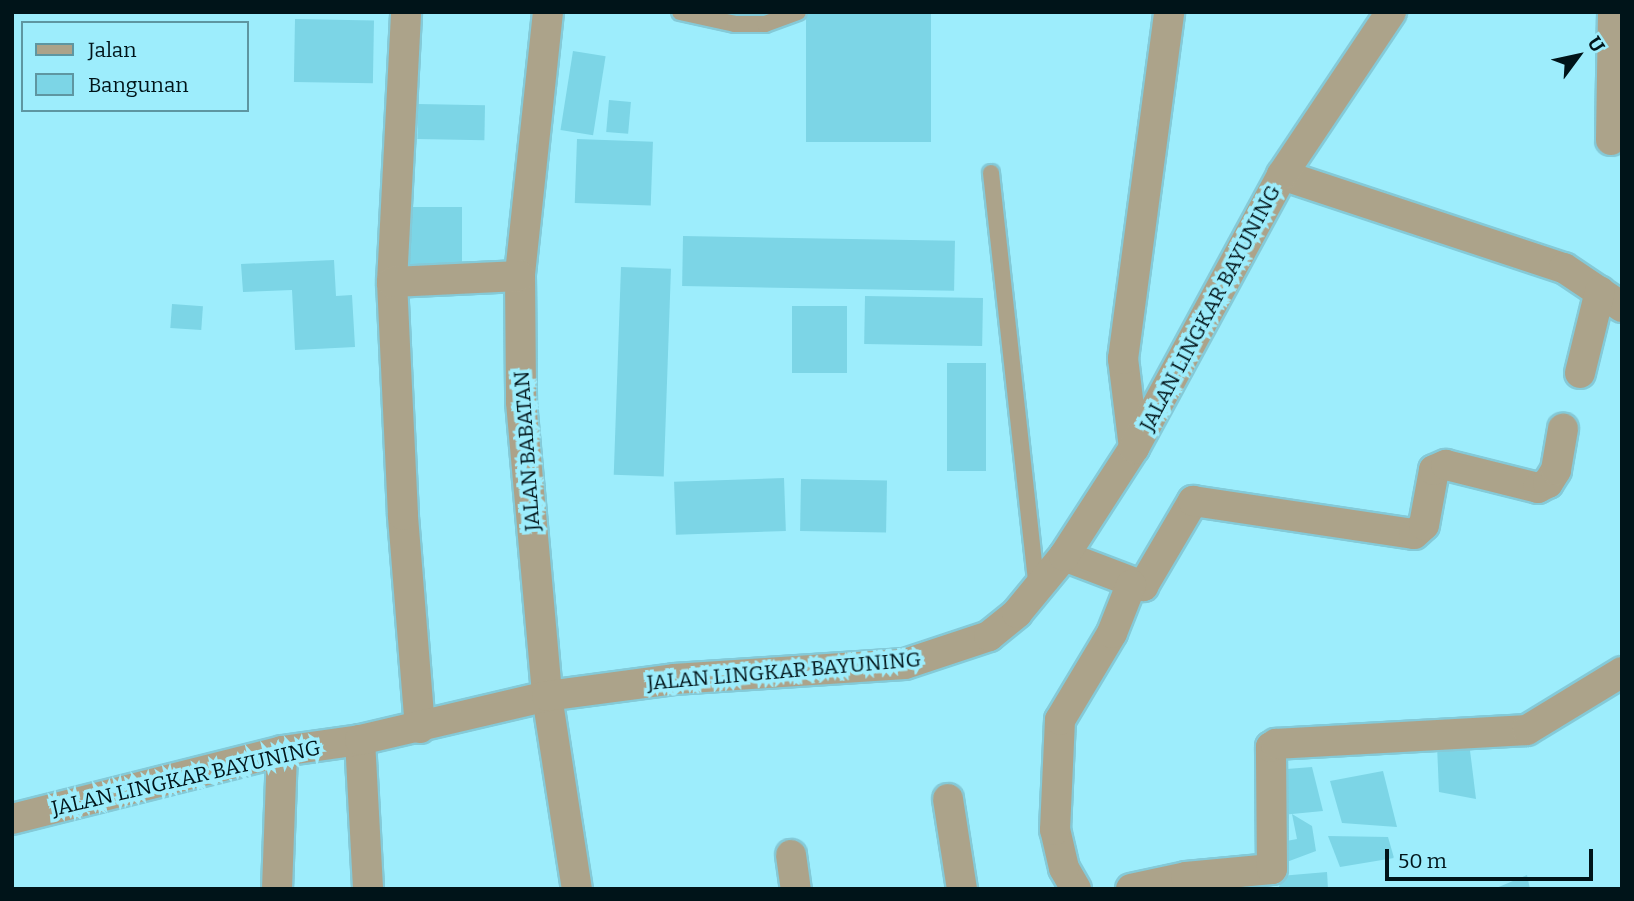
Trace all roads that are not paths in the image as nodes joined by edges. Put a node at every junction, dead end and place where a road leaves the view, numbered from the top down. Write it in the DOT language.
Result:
graph roads {
  1 [pos="406,12"];
  2 [pos="548,12"];
  3 [pos="680,12"];
  4 [pos="798,12"];
  5 [pos="1169,12"];
  6 [pos="1391,12"];
  7 [pos="1613,12"];
  8 [pos="1611,140"];
  9 [pos="991,173"];
  10 [pos="1282,175"];
  11 [pos="520,275"];
  12 [pos="392,282"];
  13 [pos="1611,299"];
  14 [pos="1580,373"];
  15 [pos="1563,429"];
  16 [pos="1134,448"];
  17 [pos="1064,556"];
  18 [pos="1131,585"];
  19 [pos="1037,590"];
  20 [pos="1622,672"];
  21 [pos="547,696"];
  22 [pos="420,728"];
  23 [pos="360,740"];
  24 [pos="282,751"];
  25 [pos="948,799"];
  26 [pos="12,820"];
  27 [pos="791,855"];
  28 [pos="277,889"];
  29 [pos="368,889"];
  30 [pos="577,889"];
  31 [pos="796,889"];
  32 [pos="961,889"];
  33 [pos="1076,889"];
  34 [pos="1131,889"];
  1 -- 12 [label="street"];
  2 -- 11 [label="street, JALAN BABATAN"];
  3 -- 4 [label="lane"];
  5 -- 16 [label="street"];
  6 -- 10 [label="street, JALAN LINGKAR BAYUNING"];
  7 -- 8 [label="street"];
  9 -- 19 [label="lane"];
  10 -- 13 [label="street"];
  10 -- 16 [label="street, JALAN LINGKAR BAYUNING"];
  11 -- 12 [label="street"];
  11 -- 21 [label="street, JALAN BABATAN"];
  12 -- 22 [label="street"];
  13 -- 14 [label="street"];
  15 -- 18 [label="street"];
  16 -- 17 [label="street, JALAN LINGKAR BAYUNING"];
  17 -- 18 [label="street"];
  17 -- 19 [label="street, JALAN LINGKAR BAYUNING"];
  18 -- 33 [label="street"];
  19 -- 21 [label="street, JALAN LINGKAR BAYUNING"];
  20 -- 34 [label="street"];
  21 -- 22 [label="street, JALAN LINGKAR BAYUNING"];
  21 -- 30 [label="street, JALAN BABATAN"];
  22 -- 23 [label="street, JALAN LINGKAR BAYUNING"];
  23 -- 24 [label="street, JALAN LINGKAR BAYUNING"];
  23 -- 29 [label="street"];
  24 -- 26 [label="street, JALAN LINGKAR BAYUNING"];
  24 -- 28 [label="street"];
  25 -- 32 [label="street"];
  27 -- 31 [label="street"];
}
